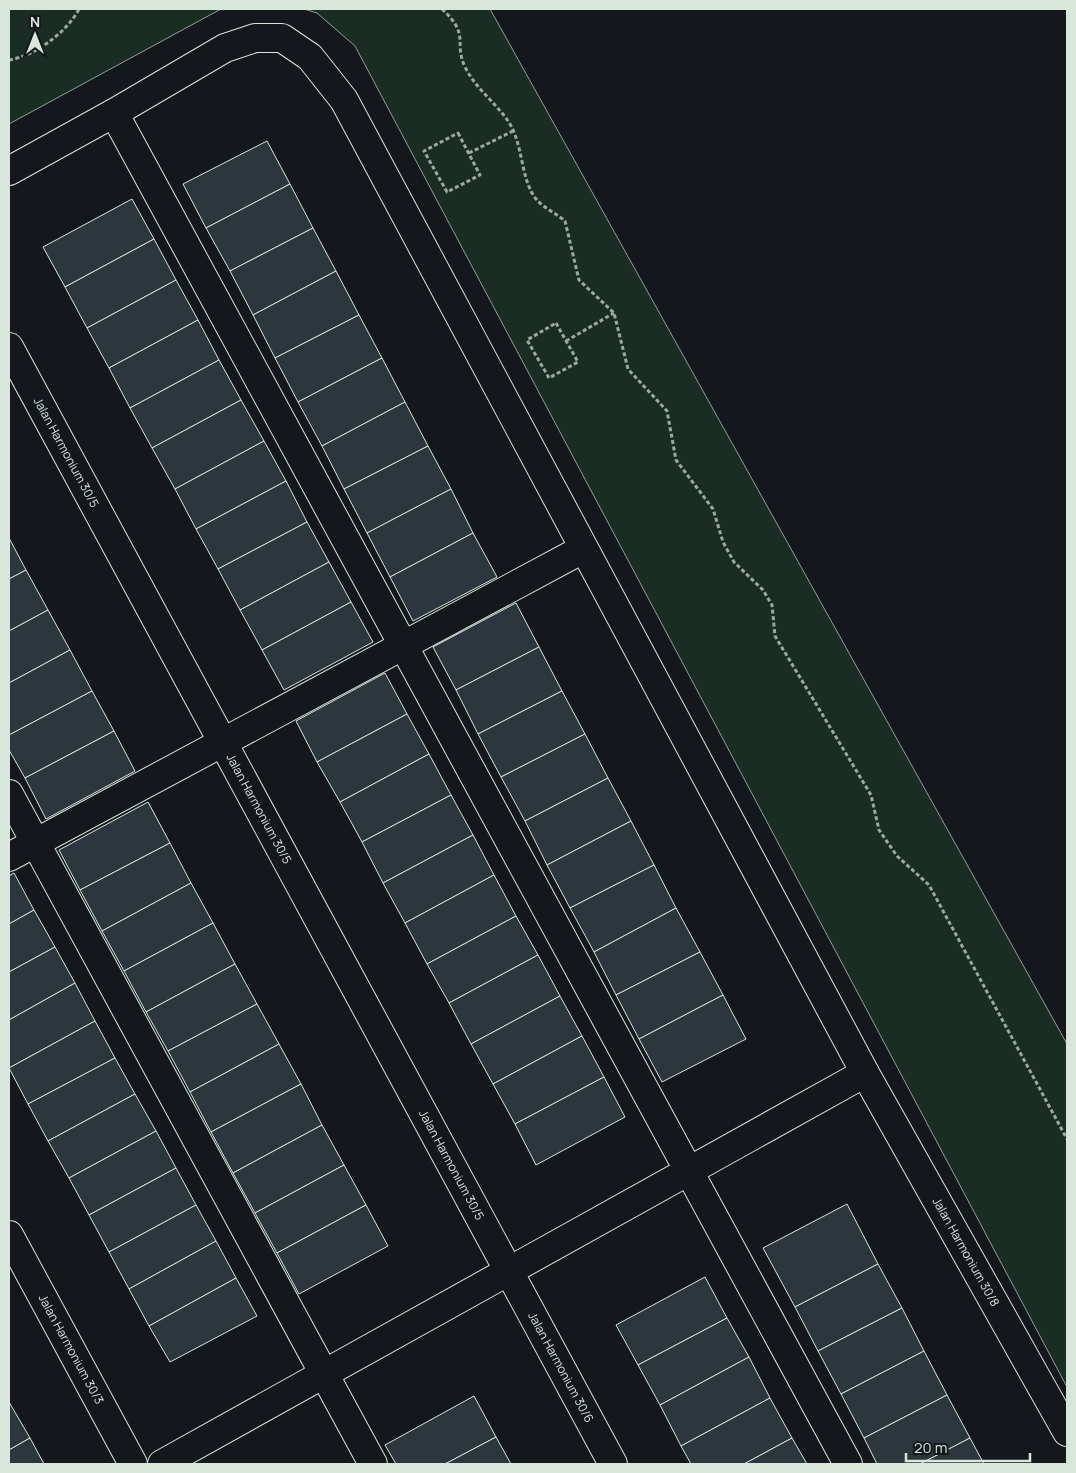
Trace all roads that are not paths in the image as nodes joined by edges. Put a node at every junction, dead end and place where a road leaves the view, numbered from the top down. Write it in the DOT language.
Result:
graph roads {
  1 [pos="114,113"];
  2 [pos="9,171"];
  3 [pos="9,347"];
  4 [pos="583,549"];
  5 [pos="404,645"];
  6 [pos="222,743"];
  7 [pos="9,794"];
  8 [pos="35,843"];
  9 [pos="9,857"];
  10 [pos="865,1073"];
  11 [pos="689,1170"];
  12 [pos="9,1235"];
  13 [pos="509,1270"];
  14 [pos="324,1374"];
  15 [pos="1067,1432"];
  16 [pos="133,1464"];
  17 [pos="162,1464"];
  18 [pos="373,1464"];
  19 [pos="613,1464"];
  20 [pos="848,1464"];
  1 -- 2 [label="street, Jalan Harmonium 30/8"];
  1 -- 4 [label="street, Jalan Harmonium 30/8"];
  1 -- 5 [label="street"];
  3 -- 6 [label="street, Jalan Harmonium 30/5"];
  4 -- 5 [label="street"];
  4 -- 10 [label="street, Jalan Harmonium 30/8"];
  5 -- 6 [label="street"];
  5 -- 11 [label="street"];
  6 -- 8 [label="street"];
  6 -- 13 [label="street, Jalan Harmonium 30/5"];
  7 -- 8 [label="street"];
  8 -- 9 [label="street"];
  8 -- 14 [label="street"];
  10 -- 11 [label="street"];
  10 -- 15 [label="street, Jalan Harmonium 30/8"];
  11 -- 13 [label="street"];
  11 -- 20 [label="street"];
  12 -- 16 [label="street, Jalan Harmonium 30/3"];
  13 -- 14 [label="street"];
  13 -- 19 [label="street, Jalan Harmonium 30/6"];
  14 -- 17 [label="street"];
  14 -- 18 [label="street"];
}
